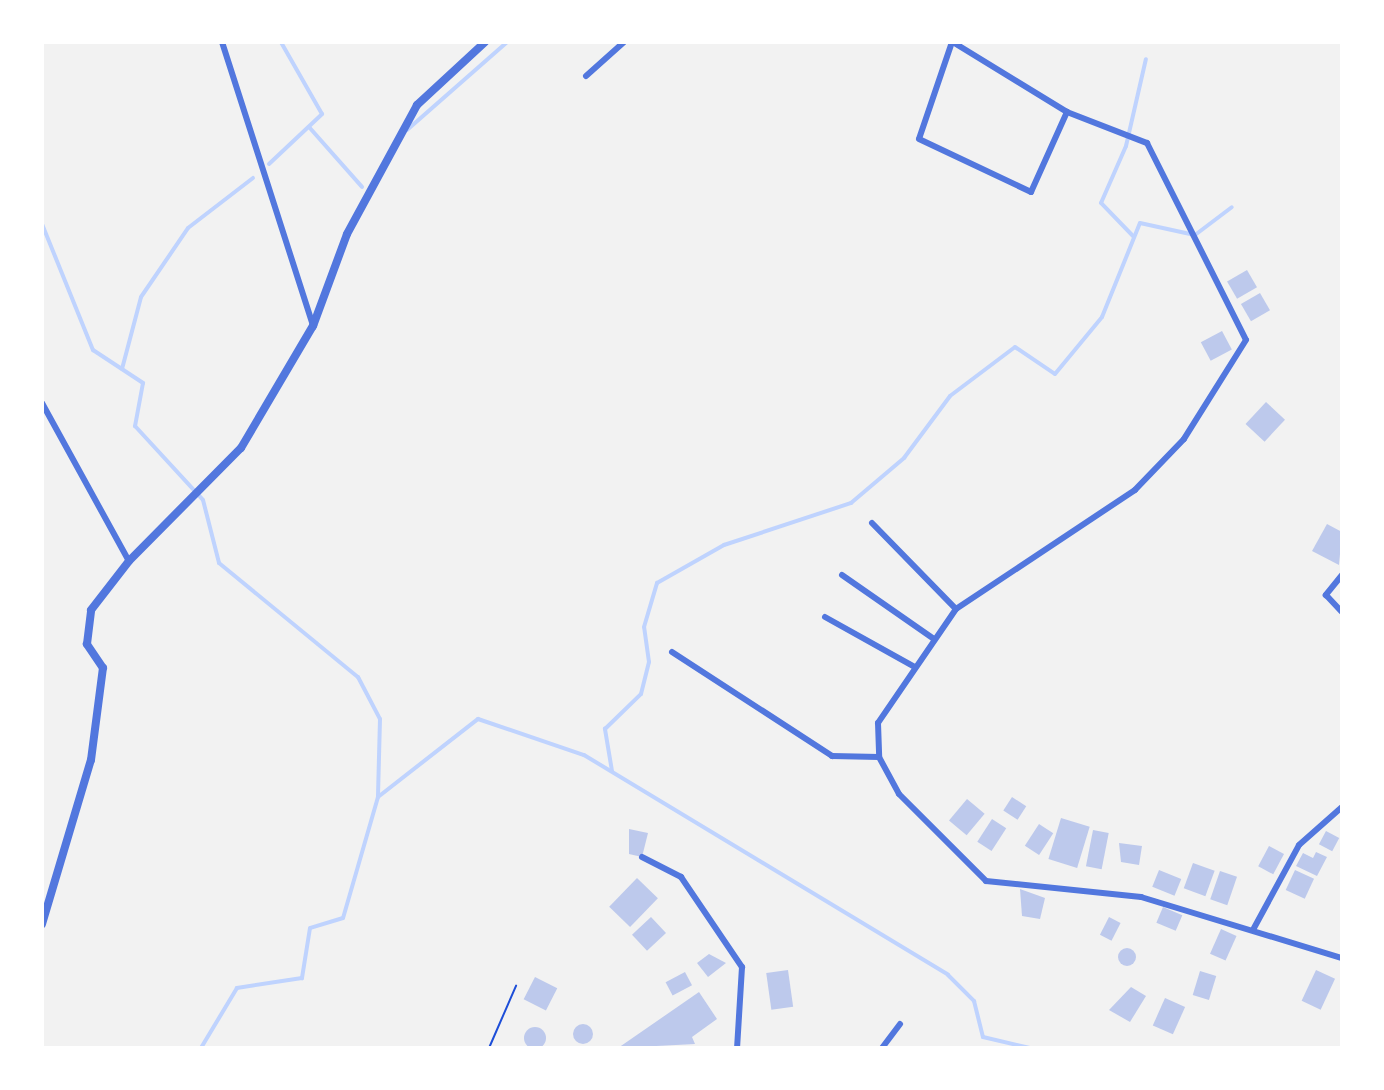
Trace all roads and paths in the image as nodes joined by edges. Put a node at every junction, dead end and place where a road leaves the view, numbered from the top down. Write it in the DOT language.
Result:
graph roads {
  1 [pos="222,42"];
  2 [pos="485,42"];
  3 [pos="624,42"];
  4 [pos="954,43"];
  5 [pos="586,76"];
  6 [pos="1067,112"];
  7 [pos="313,326"];
  8 [pos="42,403"];
  9 [pos="872,523"];
  10 [pos="129,561"];
  11 [pos="842,575"];
  12 [pos="1342,575"];
  13 [pos="956,609"];
  14 [pos="1342,612"];
  15 [pos="825,617"];
  16 [pos="934,639"];
  17 [pos="672,652"];
  18 [pos="915,667"];
  19 [pos="879,757"];
  20 [pos="1342,807"];
  21 [pos="642,857"];
  22 [pos="42,924"];
  23 [pos="1254,928"];
  24 [pos="1342,958"];
  25 [pos="516,986"];
  26 [pos="900,1024"];
  27 [pos="489,1048"];
  28 [pos="737,1048"];
  29 [pos="882,1048"];
  1 -- 7 [label="street"];
  2 -- 7 [label="street"];
  3 -- 5 [label="street"];
  4 -- 6 [label="street"];
  4 -- 6 [label="street"];
  6 -- 13 [label="street"];
  7 -- 10 [label="street"];
  8 -- 10 [label="street"];
  9 -- 13 [label="street"];
  10 -- 22 [label="street"];
  11 -- 16 [label="street"];
  12 -- 14 [label="street"];
  13 -- 16 [label="street"];
  15 -- 18 [label="street"];
  16 -- 18 [label="street"];
  17 -- 19 [label="street"];
  18 -- 19 [label="street"];
  19 -- 23 [label="street"];
  20 -- 23 [label="street"];
  21 -- 28 [label="street"];
  23 -- 24 [label="street"];
  25 -- 27 [label="path"];
  26 -- 29 [label="street"];
}
